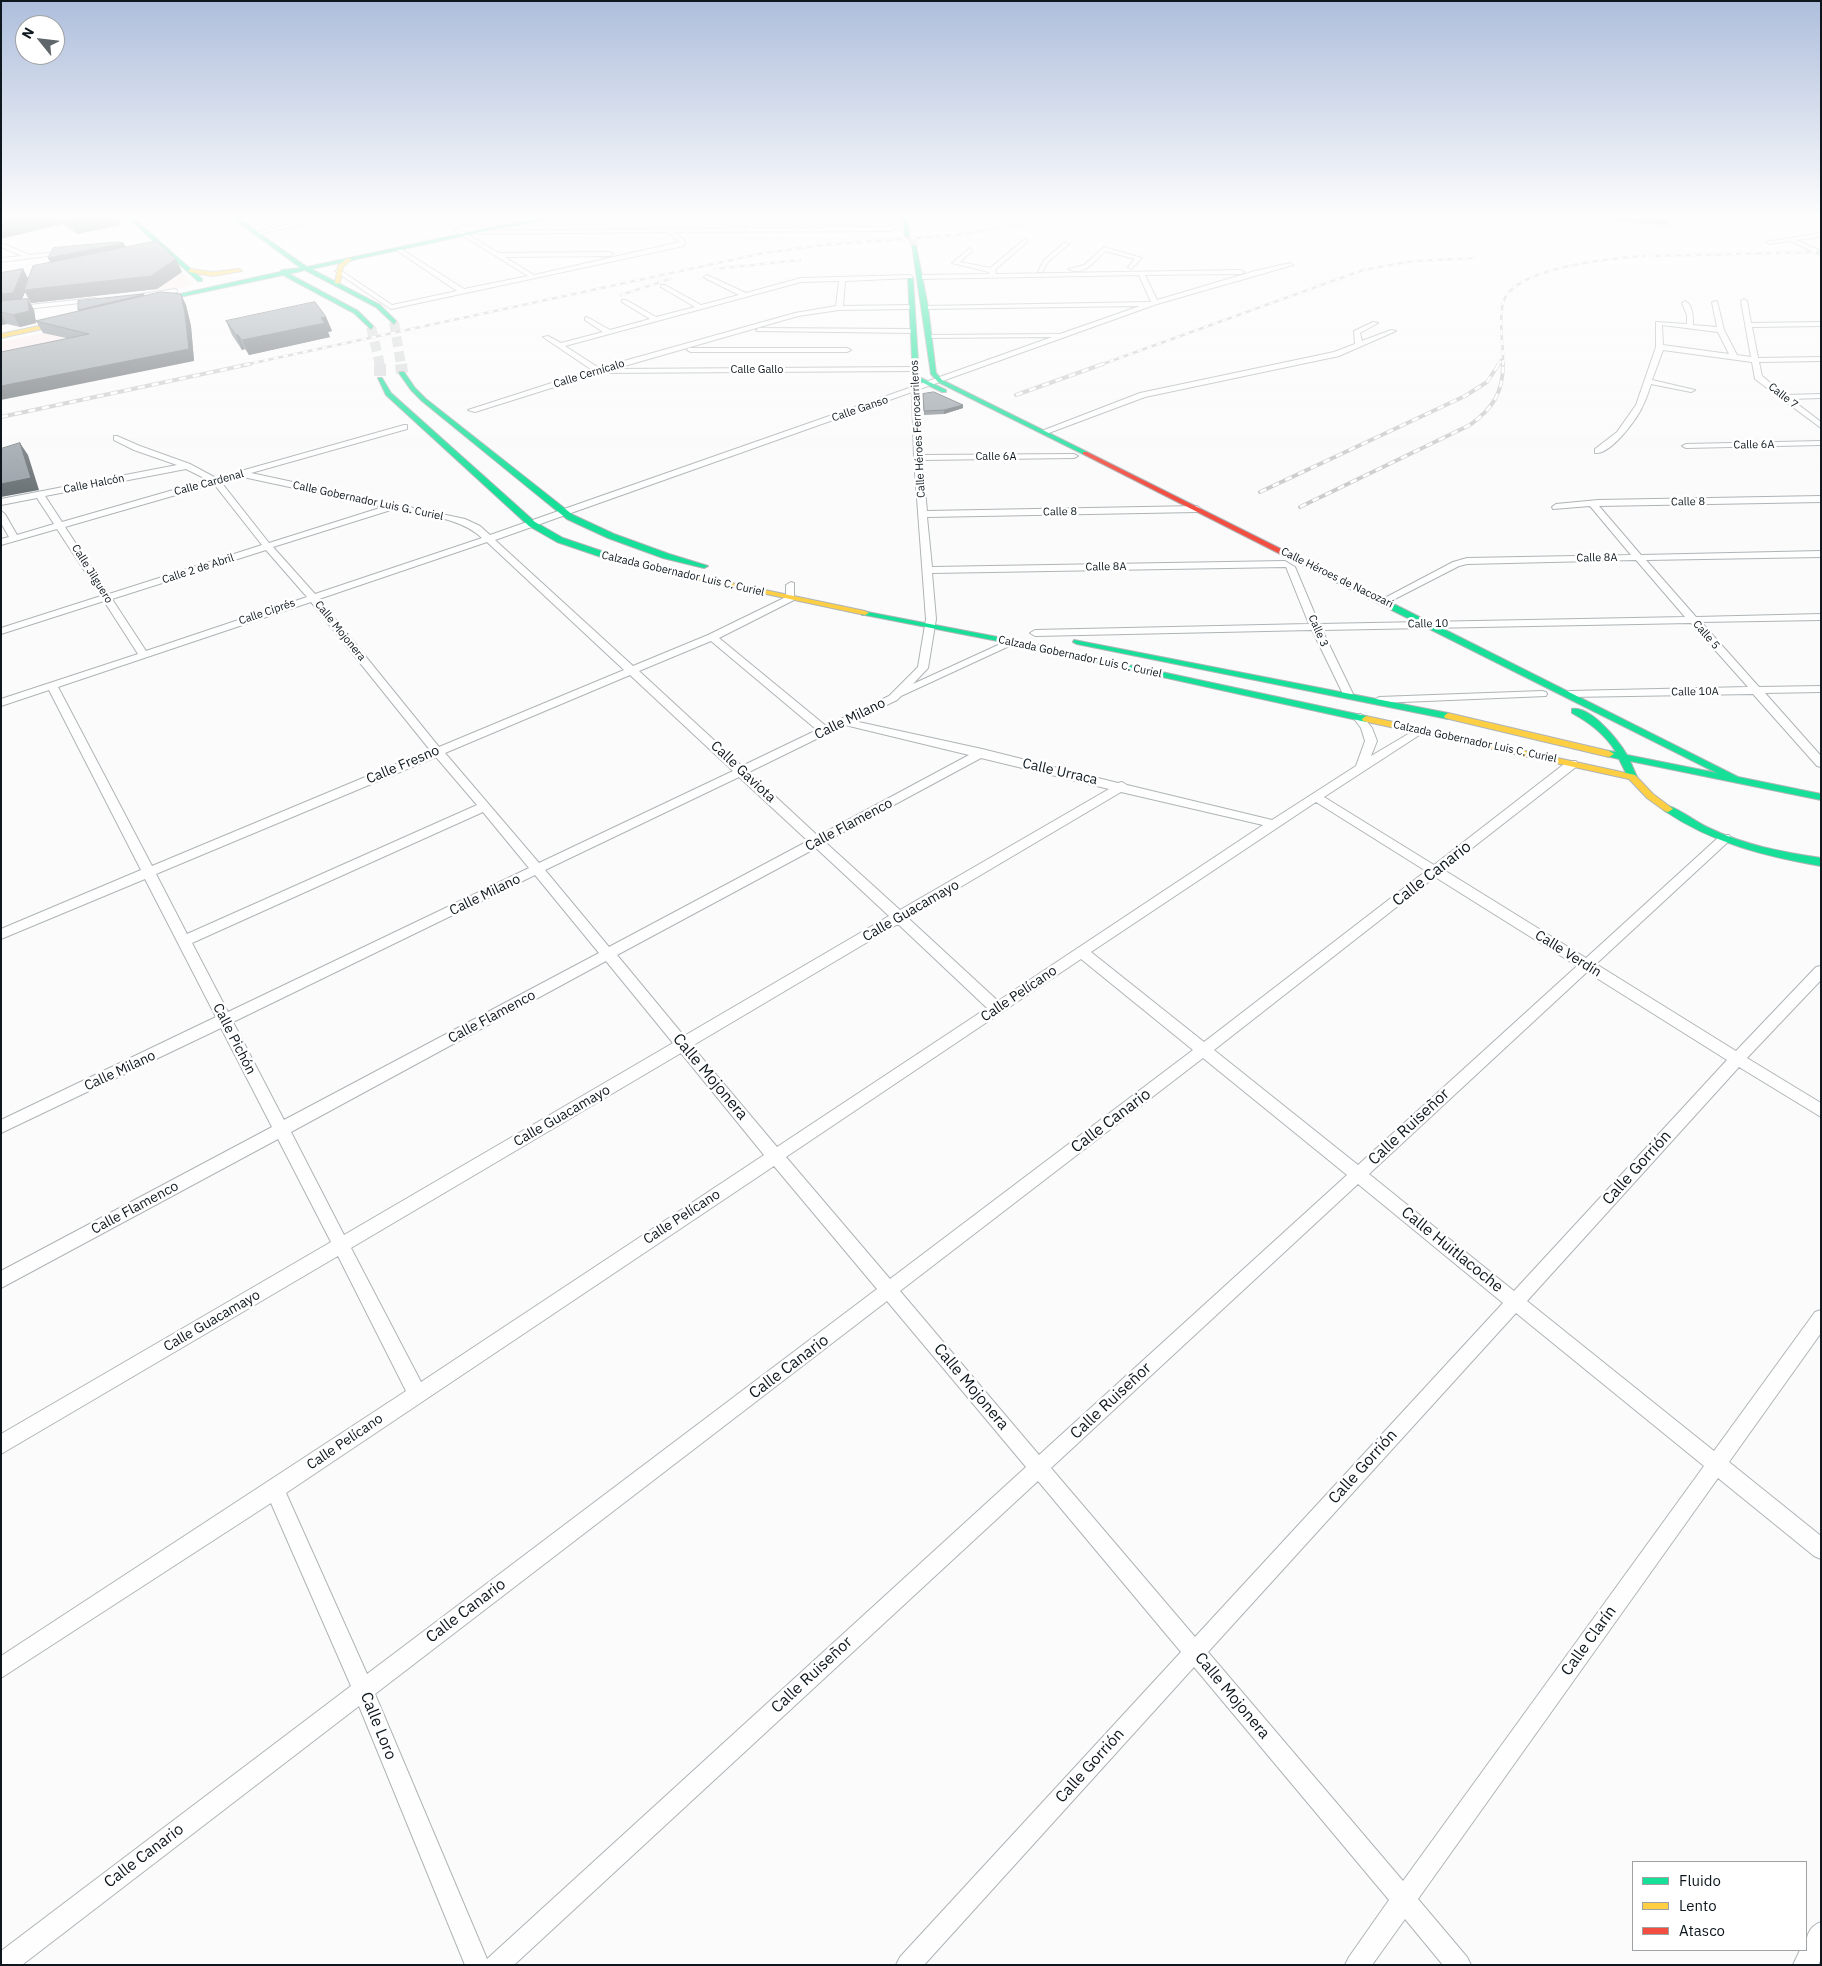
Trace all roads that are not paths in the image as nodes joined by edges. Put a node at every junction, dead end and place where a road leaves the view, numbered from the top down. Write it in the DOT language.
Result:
graph roads {
  1 [pos="912,307"];
  2 [pos="926,307"];
  3 [pos="23,308"];
  4 [pos="28,308"];
  5 [pos="93,308"];
  6 [pos="348,308"];
  7 [pos="380,308"];
  8 [pos="635,308"];
  9 [pos="697,308"];
  10 [pos="839,308"];
  11 [pos="857,308"];
  12 [pos="1144,308"];
  13 [pos="1687,308"];
  14 [pos="1716,308"];
  15 [pos="1745,308"];
  16 [pos="1,310"];
  17 [pos="81,318"];
  18 [pos="587,319"];
  19 [pos="656,320"];
  20 [pos="394,322"];
  21 [pos="1375,323"];
  22 [pos="1821,324"];
  23 [pos="1748,325"];
  24 [pos="371,327"];
  25 [pos="1690,327"];
  26 [pos="1,329"];
  27 [pos="743,330"];
  28 [pos="1721,330"];
  29 [pos="913,331"];
  30 [pos="1393,331"];
  31 [pos="608,332"];
  32 [pos="1069,335"];
  33 [pos="1,336"];
  34 [pos="928,336"];
  35 [pos="546,337"];
  36 [pos="1359,345"];
  37 [pos="559,346"];
  38 [pos="1660,347"];
  39 [pos="673,350"];
  40 [pos="847,350"];
  41 [pos="1734,357"];
  42 [pos="1821,359"];
  43 [pos="1755,360"];
  44 [pos="598,371"];
  45 [pos="916,373"];
  46 [pos="402,374"];
  47 [pos="380,379"];
  48 [pos="1647,381"];
  49 [pos="935,382"];
  50 [pos="915,390"];
  51 [pos="1691,390"];
  52 [pos="1821,396"];
  53 [pos="1783,397"];
  54 [pos="472,410"];
  55 [pos="1821,426"];
  56 [pos="404,427"];
  57 [pos="1043,432"];
  58 [pos="117,438"];
  59 [pos="1821,443"];
  60 [pos="1686,446"];
  61 [pos="1598,452"];
  62 [pos="1074,456"];
  63 [pos="918,458"];
  64 [pos="187,466"];
  65 [pos="244,474"];
  66 [pos="216,481"];
  67 [pos="40,495"];
  68 [pos="1821,500"];
  69 [pos="1,502"];
  70 [pos="1594,505"];
  71 [pos="395,506"];
  72 [pos="1556,507"];
  73 [pos="1197,509"];
  74 [pos="1178,510"];
  75 [pos="563,512"];
  76 [pos="1,514"];
  77 [pos="922,514"];
  78 [pos="532,524"];
  79 [pos="61,525"];
  80 [pos="14,538"];
  81 [pos="486,538"];
  82 [pos="1,542"];
  83 [pos="268,547"];
  84 [pos="1821,554"];
  85 [pos="1639,558"];
  86 [pos="1288,565"];
  87 [pos="719,569"];
  88 [pos="926,570"];
  89 [pos="792,585"];
  90 [pos="312,597"];
  91 [pos="107,598"];
  92 [pos="791,598"];
  93 [pos="1384,602"];
  94 [pos="930,613"];
  95 [pos="1821,616"];
  96 [pos="1693,619"];
  97 [pos="1404,624"];
  98 [pos="1430,624"];
  99 [pos="1315,626"];
  100 [pos="929,627"];
  101 [pos="1,631"];
  102 [pos="1030,632"];
  103 [pos="712,637"];
  104 [pos="1013,642"];
  105 [pos="143,654"];
  106 [pos="631,670"];
  107 [pos="52,685"];
  108 [pos="1821,689"];
  109 [pos="1756,691"];
  110 [pos="1348,694"];
  111 [pos="1542,694"];
  112 [pos="1569,694"];
  113 [pos="893,698"];
  114 [pos="1376,700"];
  115 [pos="1,703"];
  116 [pos="1357,716"];
  117 [pos="845,722"];
  118 [pos="1420,730"];
  119 [pos="825,731"];
  120 [pos="437,751"];
  121 [pos="982,753"];
  122 [pos="1623,757"];
  123 [pos="1821,763"];
  124 [pos="1572,764"];
  125 [pos="1362,766"];
  126 [pos="742,771"];
  127 [pos="1632,777"];
  128 [pos="1733,778"];
  129 [pos="1122,786"];
  130 [pos="1316,797"];
  131 [pos="1821,797"];
  132 [pos="486,806"];
  133 [pos="1274,824"];
  134 [pos="1725,838"];
  135 [pos="818,842"];
  136 [pos="1821,862"];
  137 [pos="538,870"];
  138 [pos="149,872"];
  139 [pos="1436,872"];
  140 [pos="899,917"];
  141 [pos="1,934"];
  142 [pos="184,941"];
  143 [pos="1082,952"];
  144 [pos="608,954"];
  145 [pos="1586,965"];
  146 [pos="1821,971"];
  147 [pos="997,1008"];
  148 [pos="225,1021"];
  149 [pos="683,1044"];
  150 [pos="1204,1050"];
  151 [pos="1737,1059"];
  152 [pos="1821,1111"];
  153 [pos="1,1127"];
  154 [pos="281,1130"];
  155 [pos="775,1156"];
  156 [pos="1358,1174"];
  157 [pos="341,1245"];
  158 [pos="1,1280"];
  159 [pos="890,1290"];
  160 [pos="1515,1301"];
  161 [pos="1821,1318"];
  162 [pos="417,1393"];
  163 [pos="1,1445"];
  164 [pos="1716,1463"];
  165 [pos="1039,1467"];
  166 [pos="275,1489"];
  167 [pos="1821,1549"];
  168 [pos="1194,1652"];
  169 [pos="1,1668"];
  170 [pos="363,1689"];
  171 [pos="1404,1900"];
  172 [pos="1821,1934"];
  173 [pos="2,1965"];
  174 [pos="477,1965"];
  175 [pos="496,1965"];
  176 [pos="908,1965"];
  177 [pos="1357,1965"];
  178 [pos="1459,1965"];
  179 [pos="1805,1965"];
  1 -- 29 [label="main road, Calle Héroes Ferrocarrileros"];
  2 -- 34 [label="main road, Calle Héroes Ferrocarrileros"];
  3 -- 4 [label="street"];
  3 -- 16 [label="street"];
  5 -- 26 [label="main road"];
  6 -- 24 [label="main road"];
  7 -- 20 [label="main road"];
  8 -- 19 [label="street"];
  9 -- 19 [label="street"];
  10 -- 11 [label="street, Calle Cernícalo"];
  10 -- 27 [label="street, Calle Cernícalo"];
  12 -- 32 [label="street, Calle Ganso"];
  13 -- 25 [label="street"];
  14 -- 28 [label="street"];
  15 -- 23 [label="street, Calle 7"];
  17 -- 33 [label="main road"];
  18 -- 31 [label="street"];
  19 -- 31 [label="street"];
  21 -- 36 [label="street"];
  22 -- 23 [label="street"];
  23 -- 43 [label="street, Calle 7"];
  25 -- 28 [label="street"];
  25 -- 38 [label="street"];
  27 -- 29 [label="street"];
  27 -- 39 [label="street, Calle Cernícalo"];
  28 -- 41 [label="street"];
  29 -- 45 [label="main road, Calle Héroes Ferrocarrileros"];
  30 -- 36 [label="street"];
  31 -- 37 [label="street"];
  32 -- 34 [label="street"];
  32 -- 49 [label="street, Calle Ganso"];
  34 -- 49 [label="main road, Calle Héroes Ferrocarrileros"];
  35 -- 37 [label="street"];
  36 -- 57 [label="street"];
  37 -- 44 [label="street"];
  38 -- 41 [label="street"];
  38 -- 48 [label="street"];
  39 -- 40 [label="street"];
  39 -- 44 [label="street, Calle Cernícalo"];
  41 -- 43 [label="street"];
  42 -- 43 [label="street"];
  43 -- 53 [label="street, Calle 7"];
  44 -- 45 [label="street, Calle Gallo"];
  44 -- 54 [label="street, Calle Cernícalo"];
  45 -- 49 [label="main road, Calle Héroes de Nacozari"];
  45 -- 50 [label="street, Calle Héroes Ferrocarrileros"];
  46 -- 75 [label="main road, Calzada Gobernador Luis C. Curiel"];
  47 -- 78 [label="main road, Calzada Gobernador Luis C. Curiel"];
  48 -- 51 [label="street"];
  48 -- 61 [label="street"];
  49 -- 50 [label="street, Calle Ganso"];
  49 -- 57 [label="main road, Calle Héroes de Nacozari"];
  49 -- 62 [label="main road, Calle Héroes de Nacozari"];
  50 -- 63 [label="street, Calle Héroes Ferrocarrileros"];
  50 -- 75 [label="street, Calle Ganso"];
  52 -- 53 [label="street"];
  53 -- 55 [label="street, Calle 7"];
  56 -- 65 [label="street, Calle Cardenal"];
  57 -- 73 [label="main road, Calle Héroes de Nacozari"];
  58 -- 64 [label="street"];
  59 -- 60 [label="street, Calle 6A"];
  62 -- 63 [label="street, Calle 6A"];
  62 -- 74 [label="main road, Calle Héroes de Nacozari"];
  63 -- 77 [label="street, Calle Héroes Ferrocarrileros"];
  64 -- 66 [label="street, Calle Mojonera"];
  64 -- 67 [label="street, Calle Halcón"];
  65 -- 66 [label="street, Calle Cardenal"];
  65 -- 71 [label="street, Calle Gobernador Luis G. Curiel"];
  66 -- 79 [label="street, Calle Cardenal"];
  66 -- 83 [label="street, Calle Mojonera"];
  67 -- 69 [label="street, Calle Halcón"];
  67 -- 79 [label="street, Calle Jilguero"];
  68 -- 70 [label="street, Calle 8"];
  70 -- 72 [label="street, Calle 8"];
  70 -- 85 [label="street, Calle 5"];
  71 -- 81 [label="street, Calle Gobernador Luis G. Curiel"];
  71 -- 83 [label="street, Calle 2 de Abril"];
  73 -- 74 [label="street, Calle 8"];
  73 -- 93 [label="main road, Calle Héroes de Nacozari"];
  74 -- 77 [label="street, Calle 8"];
  74 -- 86 [label="main road, Calle Héroes de Nacozari"];
  75 -- 78 [label="street, Calle Ganso"];
  75 -- 87 [label="main road, Calzada Gobernador Luis C. Curiel"];
  76 -- 80 [label="street"];
  77 -- 88 [label="street, Calle Héroes Ferrocarrileros"];
  78 -- 81 [label="street, Calle Ciprés"];
  78 -- 92 [label="main road, Calzada Gobernador Luis C. Curiel"];
  79 -- 80 [label="street, Calle Cardenal"];
  79 -- 91 [label="street, Calle Jilguero"];
  80 -- 82 [label="street, Calle Cardenal"];
  81 -- 90 [label="street, Calle Ciprés"];
  81 -- 106 [label="street, Calle Gaviota"];
  83 -- 90 [label="street, Calle Mojonera"];
  83 -- 91 [label="street, Calle 2 de Abril"];
  84 -- 85 [label="street, Calle 8A"];
  85 -- 93 [label="street, Calle 8A"];
  85 -- 96 [label="street, Calle 5"];
  86 -- 88 [label="street, Calle 8A"];
  86 -- 97 [label="main road, Calle Héroes de Nacozari"];
  86 -- 99 [label="street, Calle 3"];
  88 -- 94 [label="street, Calle Héroes Ferrocarrileros"];
  89 -- 92 [label="street"];
  90 -- 105 [label="street, Calle Ciprés"];
  90 -- 120 [label="street, Calle Mojonera"];
  91 -- 101 [label="street, Calle 2 de Abril"];
  91 -- 105 [label="street, Calle Jilguero"];
  92 -- 100 [label="main road, Calzada Gobernador Luis C. Curiel"];
  92 -- 103 [label="street, Calle Fresno"];
  93 -- 98 [label="main road, Calle Héroes de Nacozari"];
  94 -- 100 [label="street, Calle Milano"];
  95 -- 96 [label="street, Calle 10"];
  96 -- 98 [label="street, Calle 10"];
  96 -- 109 [label="street, Calle 5"];
  97 -- 98 [label="street, Calle 10"];
  97 -- 99 [label="street, Calle 10"];
  97 -- 111 [label="main road, Calle Héroes de Nacozari"];
  98 -- 112 [label="main road, Calle Héroes de Nacozari"];
  99 -- 102 [label="street, Calle 10"];
  99 -- 110 [label="street, Calle 3"];
  100 -- 104 [label="main road, Calzada Gobernador Luis C. Curiel"];
  100 -- 113 [label="street, Calle Milano"];
  102 -- 110 [label="main road, Calzada Gobernador Luis C. Curiel"];
  103 -- 106 [label="street, Calle Fresno"];
  103 -- 119 [label="street"];
  104 -- 113 [label="street"];
  104 -- 116 [label="main road, Calzada Gobernador Luis C. Curiel"];
  105 -- 107 [label="street, Calle Ciprés"];
  106 -- 120 [label="street, Calle Fresno"];
  106 -- 126 [label="street, Calle Gaviota"];
  107 -- 115 [label="street, Calle Ciprés"];
  107 -- 138 [label="street, Calle Pichón"];
  108 -- 109 [label="street, Calle 10A"];
  109 -- 112 [label="street, Calle 10A"];
  109 -- 123 [label="street, Calle 5"];
  110 -- 114 [label="main road, Calzada Gobernador Luis C. Curiel"];
  111 -- 114 [label="street"];
  111 -- 122 [label="main road, Calle Héroes de Nacozari"];
  112 -- 128 [label="main road, Calle Héroes de Nacozari"];
  113 -- 117 [label="street, Calle Milano"];
  114 -- 122 [label="main road, Calzada Gobernador Luis C. Curiel"];
  116 -- 118 [label="main road, Calzada Gobernador Luis C. Curiel"];
  116 -- 125 [label="street"];
  117 -- 119 [label="street, Calle Milano"];
  117 -- 121 [label="street, Calle Urraca"];
  118 -- 124 [label="main road, Calzada Gobernador Luis C. Curiel"];
  118 -- 125 [label="street, Calle Pelícano"];
  119 -- 126 [label="street, Calle Milano"];
  120 -- 132 [label="street, Calle Mojonera"];
  120 -- 138 [label="street, Calle Fresno"];
  121 -- 129 [label="street, Calle Urraca"];
  121 -- 135 [label="street, Calle Flamenco"];
  122 -- 127 [label="main road, Calle Héroes de Nacozari"];
  122 -- 128 [label="main road, Calzada Gobernador Luis C. Curiel"];
  124 -- 127 [label="main road, Calzada Gobernador Luis C. Curiel"];
  124 -- 139 [label="street, Calle Canario"];
  125 -- 130 [label="street, Calle Pelícano"];
  126 -- 135 [label="street, Calle Gaviota"];
  126 -- 137 [label="street, Calle Milano"];
  127 -- 134 [label="main road"];
  128 -- 131 [label="main road, Calzada Gobernador Luis C. Curiel"];
  129 -- 133 [label="street, Calle Urraca"];
  129 -- 140 [label="street, Calle Guacamayo"];
  130 -- 133 [label="street, Calle Pelícano"];
  130 -- 139 [label="street, Calle Verdín"];
  132 -- 137 [label="street, Calle Mojonera"];
  132 -- 142 [label="street"];
  133 -- 143 [label="street, Calle Pelícano"];
  134 -- 136 [label="main road"];
  134 -- 145 [label="street, Calle Ruiseñor"];
  135 -- 140 [label="street, Calle Gaviota"];
  135 -- 144 [label="street, Calle Flamenco"];
  137 -- 144 [label="street, Calle Mojonera"];
  137 -- 148 [label="street, Calle Milano"];
  138 -- 141 [label="street, Calle Fresno"];
  138 -- 142 [label="street, Calle Pichón"];
  139 -- 145 [label="street, Calle Verdín"];
  139 -- 150 [label="street, Calle Canario"];
  140 -- 147 [label="street, Calle Gaviota"];
  140 -- 149 [label="street, Calle Guacamayo"];
  142 -- 148 [label="street, Calle Pichón"];
  143 -- 147 [label="street, Calle Pelícano"];
  143 -- 150 [label="street, Calle Huitlacoche"];
  144 -- 149 [label="street, Calle Mojonera"];
  144 -- 154 [label="street, Calle Flamenco"];
  145 -- 151 [label="street, Calle Verdín"];
  145 -- 156 [label="street, Calle Ruiseñor"];
  146 -- 151 [label="street, Calle Gorrión"];
  147 -- 155 [label="street, Calle Pelícano"];
  148 -- 153 [label="street, Calle Milano"];
  148 -- 154 [label="street, Calle Pichón"];
  149 -- 155 [label="street, Calle Mojonera"];
  149 -- 157 [label="street, Calle Guacamayo"];
  150 -- 156 [label="street, Calle Huitlacoche"];
  150 -- 159 [label="street, Calle Canario"];
  151 -- 152 [label="street, Calle Verdín"];
  151 -- 160 [label="street, Calle Gorrión"];
  154 -- 157 [label="street, Calle Pichón"];
  154 -- 158 [label="street, Calle Flamenco"];
  155 -- 159 [label="street, Calle Mojonera"];
  155 -- 162 [label="street, Calle Pelícano"];
  156 -- 160 [label="street, Calle Huitlacoche"];
  156 -- 165 [label="street, Calle Ruiseñor"];
  157 -- 162 [label="street, Calle Pichón"];
  157 -- 163 [label="street, Calle Guacamayo"];
  159 -- 165 [label="street, Calle Mojonera"];
  159 -- 170 [label="street, Calle Canario"];
  160 -- 164 [label="street, Calle Huitlacoche"];
  160 -- 168 [label="street, Calle Gorrión"];
  161 -- 164 [label="street, Calle Clarín"];
  162 -- 166 [label="street, Calle Pelícano"];
  164 -- 167 [label="street, Calle Huitlacoche"];
  164 -- 171 [label="street, Calle Clarín"];
  165 -- 168 [label="street, Calle Mojonera"];
  165 -- 175 [label="street, Calle Ruiseñor"];
  166 -- 169 [label="street, Calle Pelícano"];
  166 -- 170 [label="street, Calle Loro"];
  168 -- 171 [label="street, Calle Mojonera"];
  168 -- 176 [label="street, Calle Gorrión"];
  170 -- 173 [label="street, Calle Canario"];
  170 -- 174 [label="street, Calle Loro"];
  171 -- 177 [label="street, Calle Clarín"];
  171 -- 178 [label="street, Calle Mojonera"];
  172 -- 179 [label="street"];
}
